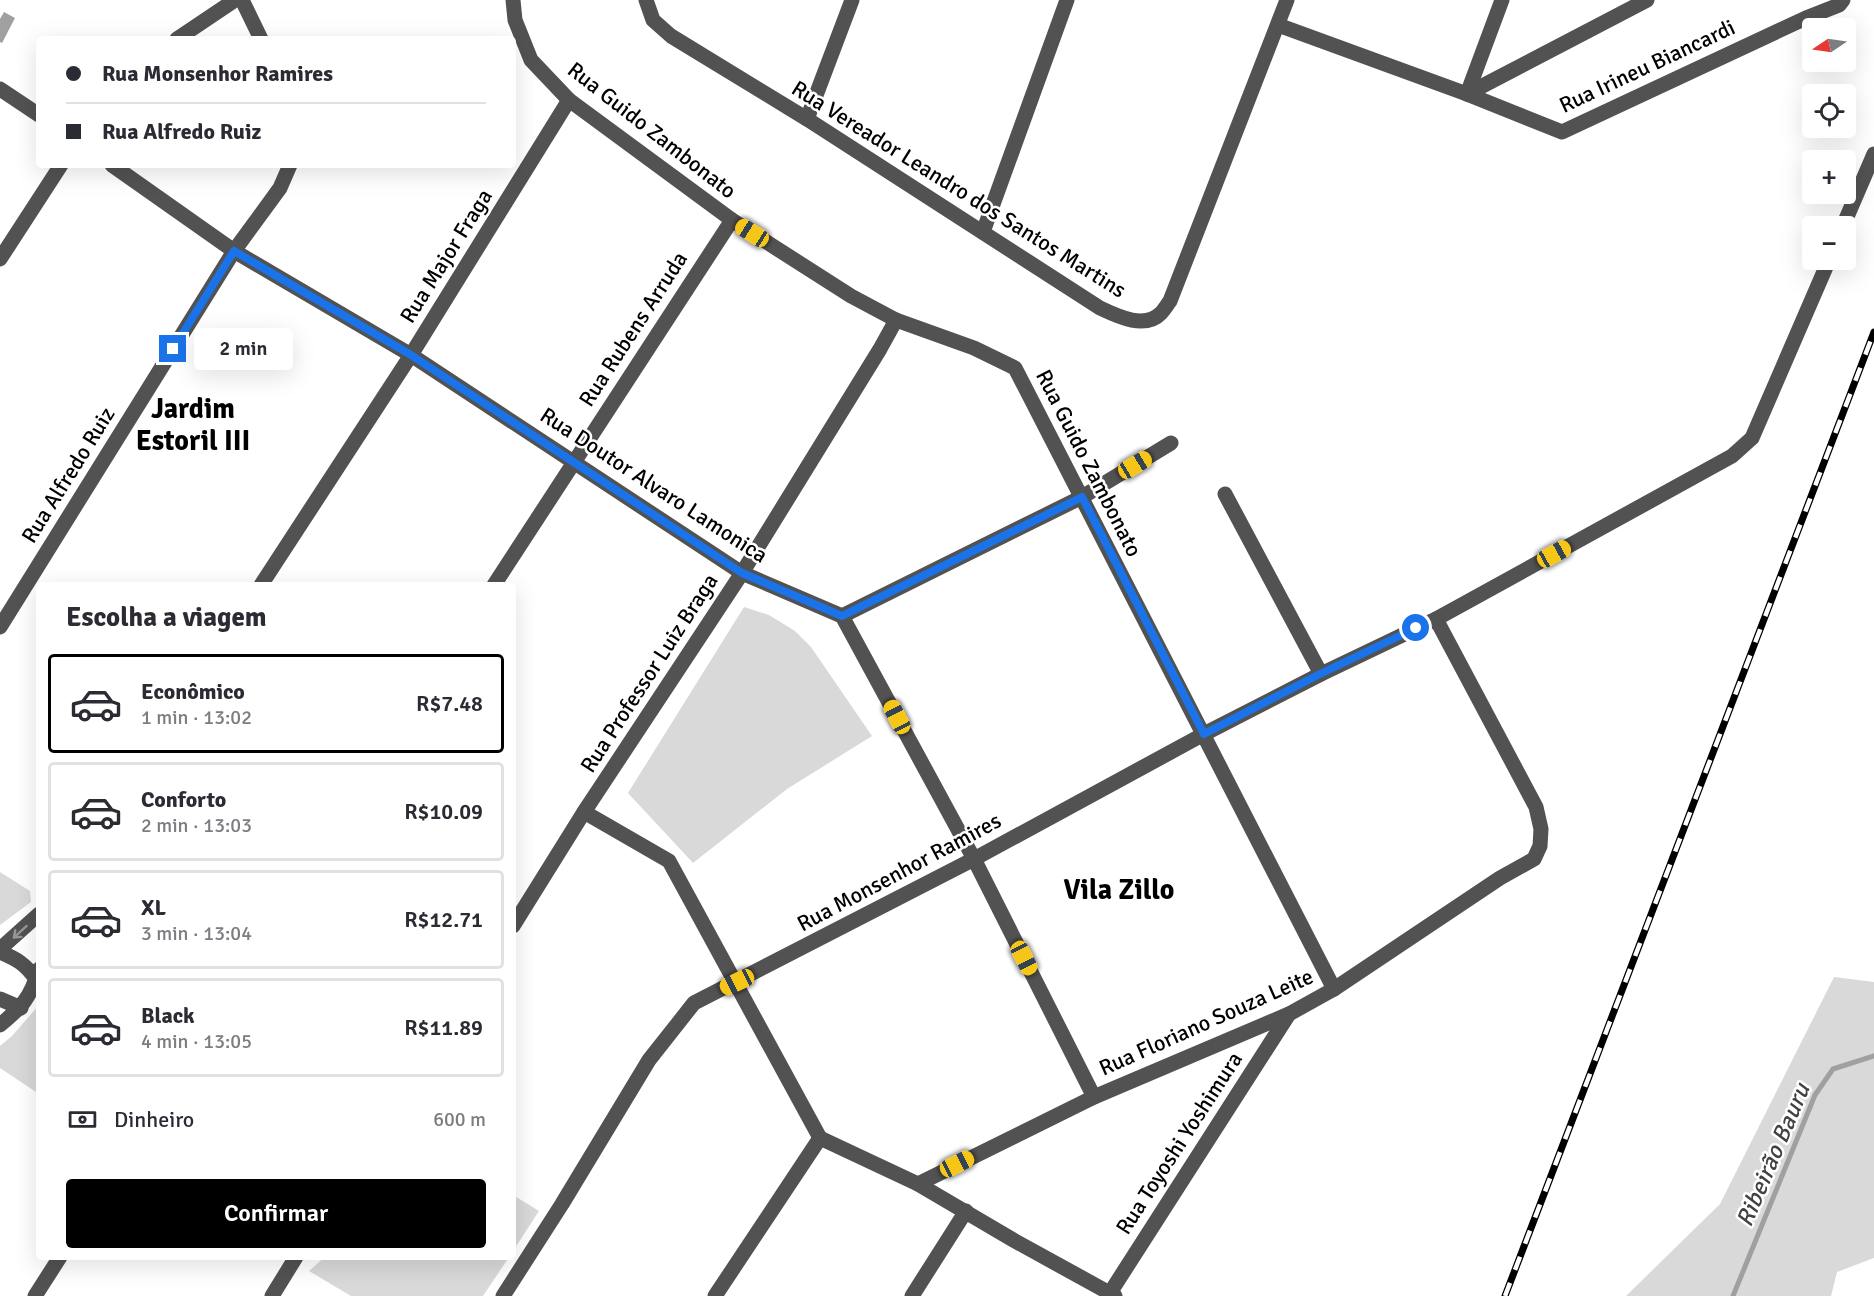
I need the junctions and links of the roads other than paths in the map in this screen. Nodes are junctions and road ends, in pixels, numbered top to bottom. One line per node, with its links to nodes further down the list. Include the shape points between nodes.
1 (235, 0): 12 (street)
2 (242, 0): 13 (street)
3 (513, 0): 16 (street, Rua Guido Zambonato, via 515,20 531,60)
4 (646, 0): 18 (street, Rua Vereador Leandro dos Santos Martins, via 653,20 671,36)
5 (852, 0): 18 (street)
6 (1067, 0): 25 (street)
7 (1287, 0): 11 (street, Rua Vereador Leandro dos Santos Martins)
8 (1502, 0): 15 (street)
9 (1647, 0): 15 (street)
10 (1843, 0): 15 (street, Rua Irineu Biancardi, via 1562,132)
11 (1278, 25): 15 (street, Rua Irineu Biancardi); 25 (street, Rua Vereador Leandro dos Santos Martins, via 1180,278 1159,316 1140,322 1100,308)
12 (181, 36)
13 (260, 36)
14 (0, 89): 17 (street)
15 (1467, 94)
16 (569, 100): 24 (street, Rua Guido Zambonato); 30 (street, Rua Major Fraga)
17 (36, 113)
18 (807, 119): 25 (street, Rua Vereador Leandro dos Santos Martins)
19 (1874, 154): 23 (street)
20 (59, 168): 27 (street)
21 (116, 168): 26 (street, Rua Doutor Alvaro Lamonica)
22 (289, 168): 26 (street, Rua Alfredo Ruiz, via 280,188)
23 (1847, 216)
24 (732, 220): 29 (street, Rua Guido Zambonato); 32 (street, Rua Rubens Arruda)
25 (983, 232)
26 (234, 251): 30 (street, Rua Doutor Alvaro Lamonica); 40 (street, Rua Alfredo Ruiz)
27 (0, 259)
28 (1825, 270): 39 (street, Rua Monsenhor Ramires, via 1752,438 1732,456)
29 (896, 320): 34 (street, Rua Guido Zambonato, via 974,348 1015,368); 35 (street, Rua Professor Luiz Braga)
30 (411, 355): 32 (street, Rua Doutor Alvaro Lamonica); 36 (street, Rua Major Fraga)
31 (1171, 443): 34 (street)
32 (574, 461): 35 (street, Rua Doutor Alvaro Lamonica); 37 (street, Rua Rubens Arruda)
33 (1225, 494): 41 (street)
34 (1082, 497): 38 (street); 42 (street, Rua Guido Zambonato)
35 (742, 573): 38 (street, Rua Doutor Alvaro Lamonica); 43 (street, Rua Professor Luiz Braga)
36 (263, 582)
37 (496, 582)
38 (842, 616): 44 (street)
39 (1436, 619): 41 (street, Rua Monsenhor Ramires); 51 (street, Rua Floriano Souza Leite, via 1536,807 1540,846 1534,859)
40 (0, 627)
41 (1320, 674): 42 (street, Rua Monsenhor Ramires)
42 (1204, 734): 44 (street, Rua Monsenhor Ramires); 51 (street, Rua Guido Zambonato)
43 (584, 812): 46 (street, Rua Professor Luiz Braga); 50 (street, via 669,861)
44 (974, 859): 50 (street, Rua Monsenhor Ramires); 56 (street)
45 (36, 917): 47 (street, one-way to 47)
46 (516, 921)
47 (0, 951): 48 (street)
48 (36, 973)
49 (36, 980): 53 (street)
50 (737, 982): 57 (street); 65 (street, Rua Monsenhor Ramires, via 694,1003 649,1060)
51 (1334, 989): 54 (street, Rua Floriano Souza Leite)
52 (0, 999): 53 (street)
53 (21, 1008): 55 (street)
54 (1288, 1014): 56 (street, Rua Floriano Souza Leite); 62 (street, Rua Toyoshi Yoshimura)
55 (0, 1025)
56 (1094, 1097): 58 (street, Rua Floriano Souza Leite)
57 (820, 1138): 58 (street); 66 (street)
58 (918, 1184): 59 (street)
59 (966, 1211): 62 (street); 67 (street)
60 (58, 1260): 63 (street)
61 (295, 1260): 64 (street)
62 (1111, 1295)
63 (35, 1296)
64 (272, 1296)
65 (503, 1296)
66 (715, 1296)
67 (912, 1296)

